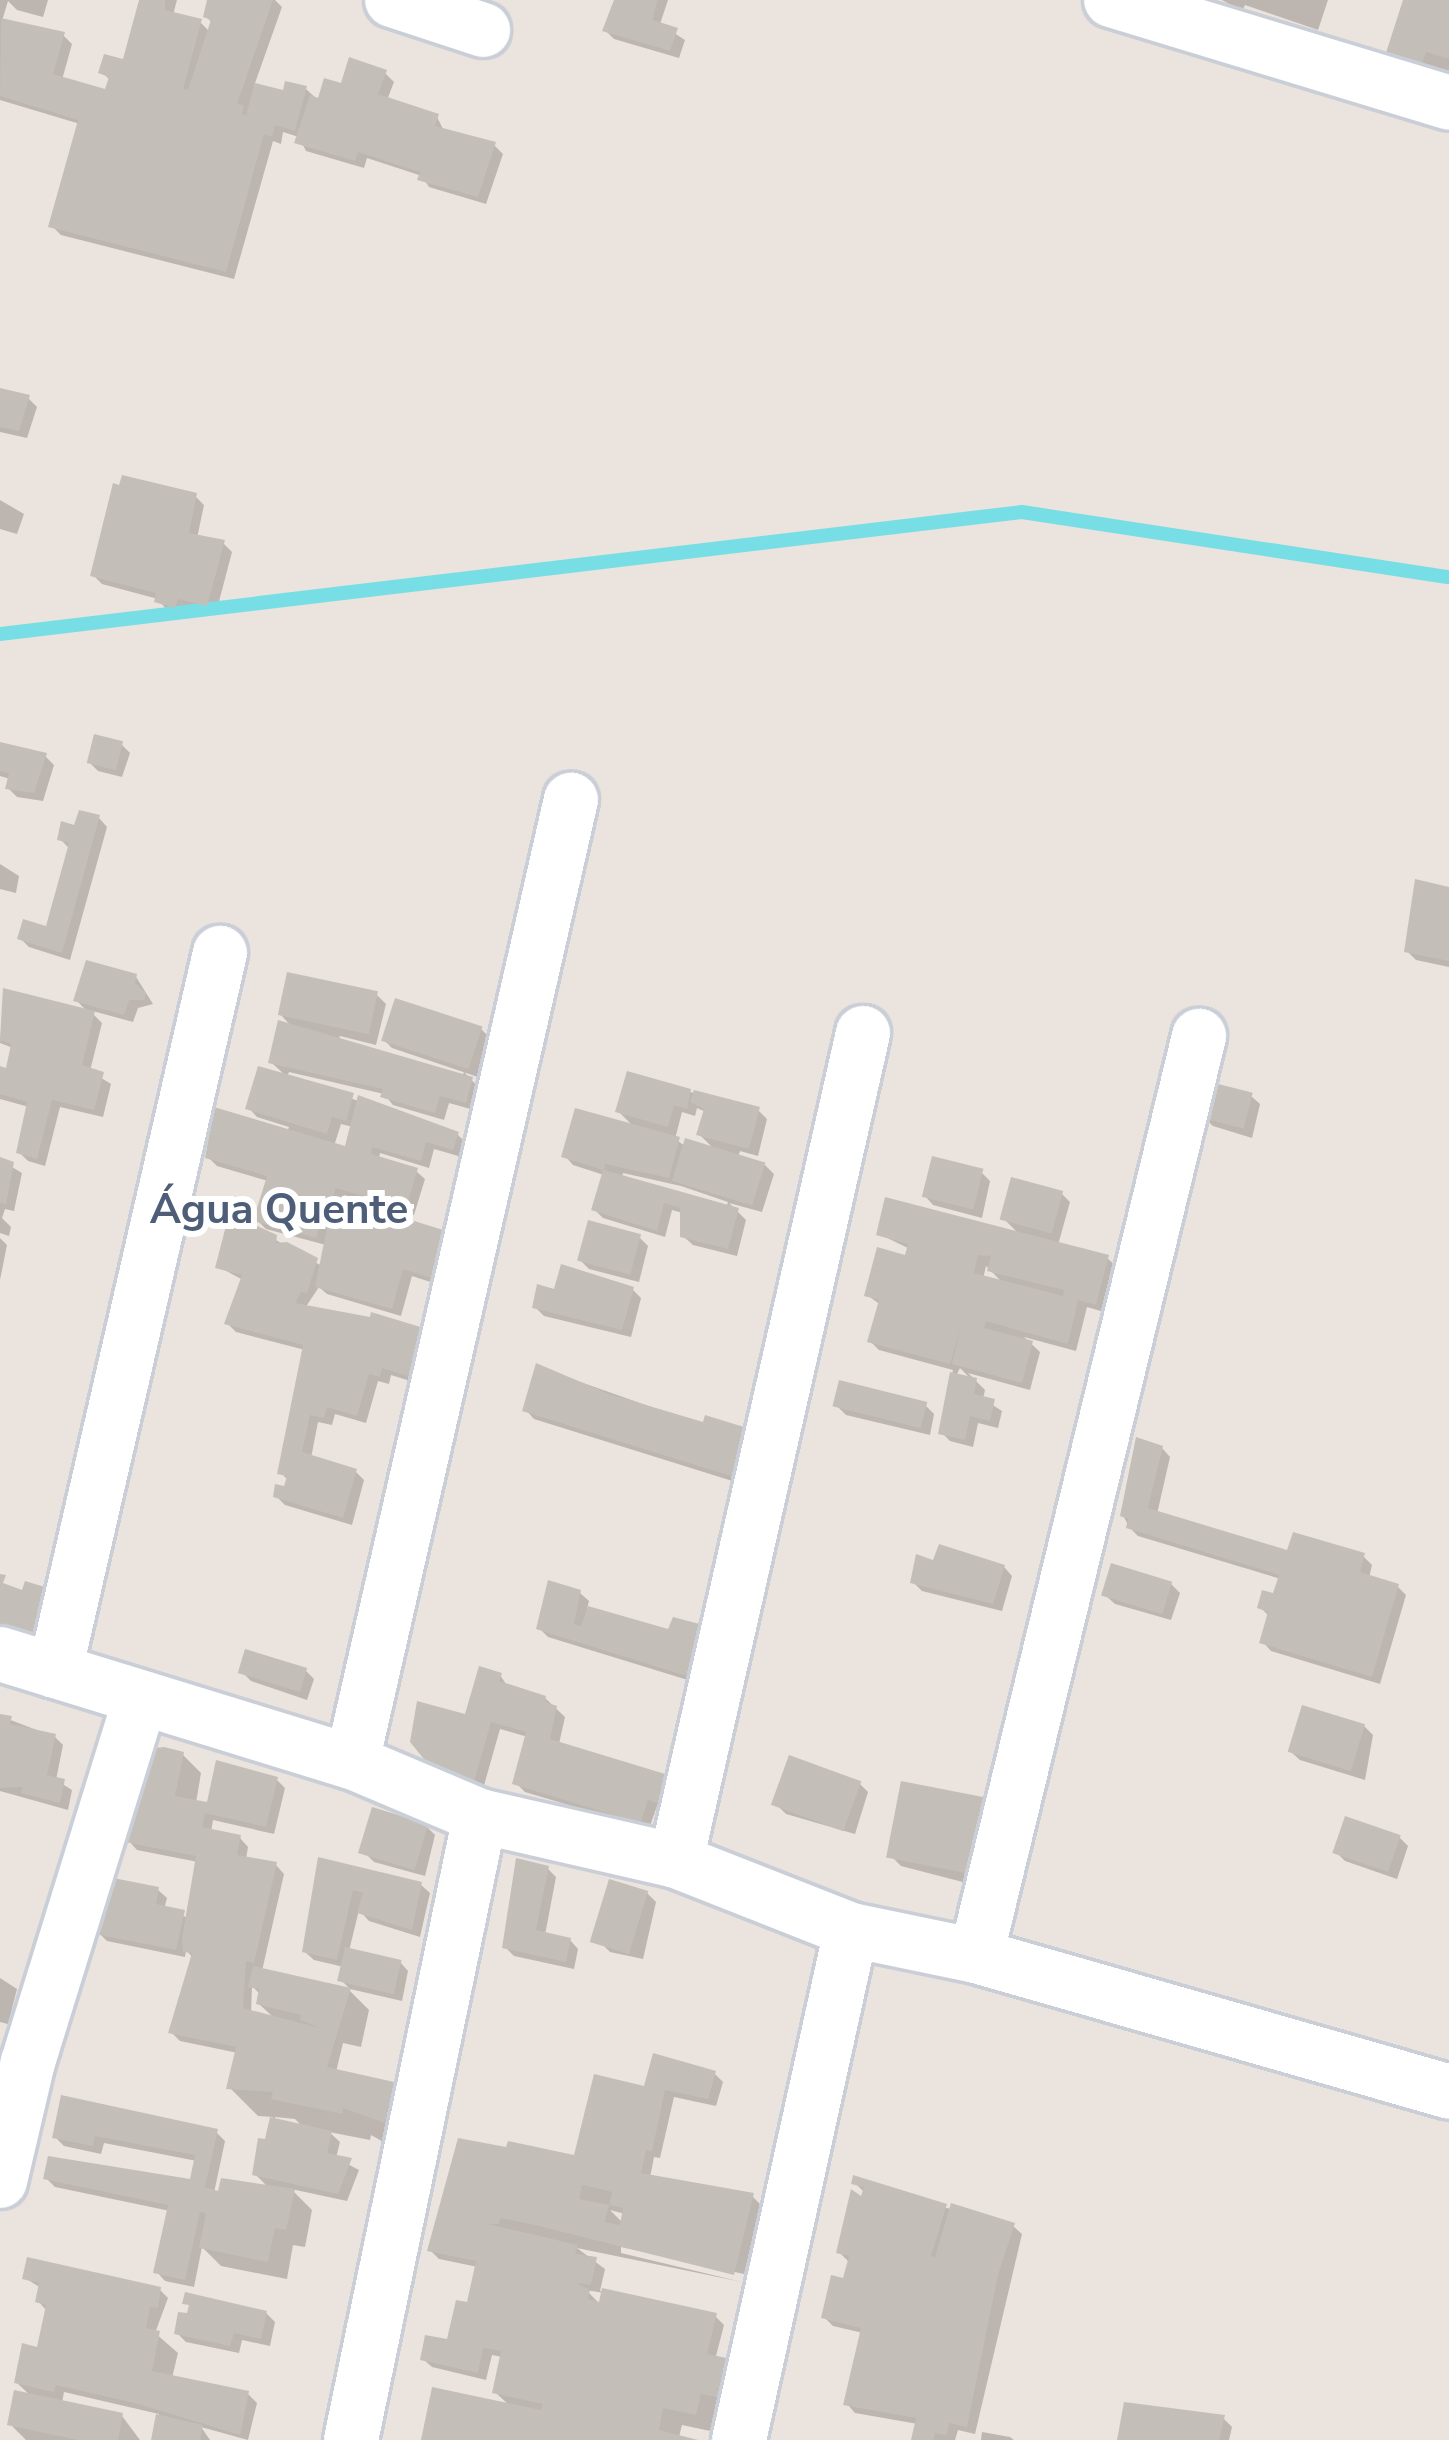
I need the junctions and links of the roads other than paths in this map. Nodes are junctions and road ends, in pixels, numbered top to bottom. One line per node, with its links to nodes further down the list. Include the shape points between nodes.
1 (392, 0): 3 (street)
2 (1111, 0): 4 (street)
3 (483, 29)
4 (1449, 103)
5 (571, 800): 12 (street)
6 (220, 953): 10 (street)
7 (862, 1033): 14 (street)
8 (1199, 1036): 16 (street)
9 (0, 1654): 10 (street)
10 (55, 1671): 11 (street)
11 (141, 1698): 12 (street); 17 (street)
12 (352, 1762): 13 (street)
13 (480, 1816): 14 (street); 20 (street)
14 (676, 1861): 15 (street)
15 (851, 1930): 16 (street); 21 (street)
16 (976, 1956): 18 (street)
17 (14, 2058): 19 (street)
18 (1449, 2092)
19 (0, 2181)
20 (351, 2440)
21 (739, 2440)

